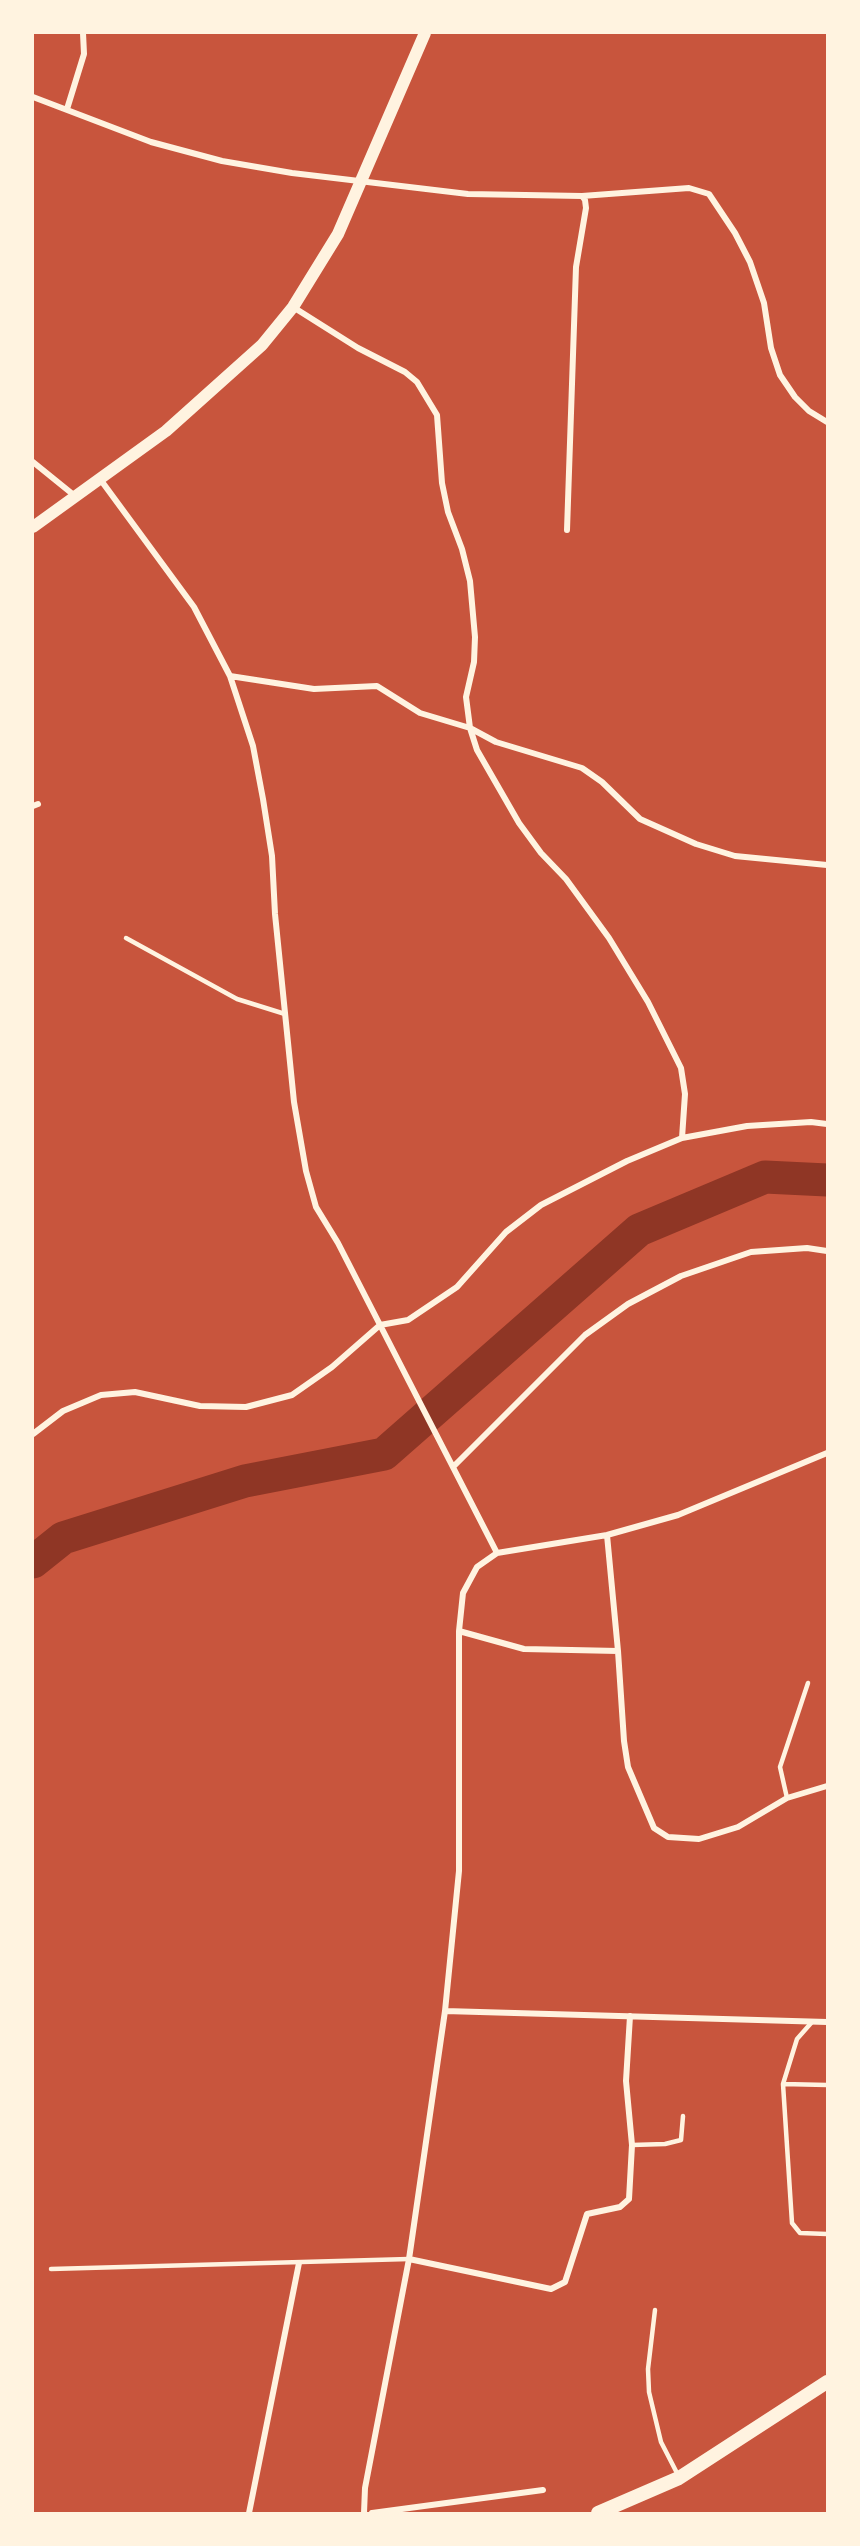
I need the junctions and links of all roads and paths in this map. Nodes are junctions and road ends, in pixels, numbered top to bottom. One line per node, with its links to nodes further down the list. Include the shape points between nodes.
1 (83, 33): 4 (street, via 84,54)
2 (425, 33): 5 (main road)
3 (33, 97): 4 (street)
4 (67, 109): 5 (street, via 151,142 222,161)
5 (361, 180): 6 (street, via 468,195); 7 (main road, via 338,234)
6 (582, 196): 8 (street, via 689,188 709,194 750,262 764,303 780,375 795,397); 13 (street, via 586,208 576,267)
7 (293, 307): 10 (main road, via 262,345 208,394 166,431); 15 (street, via 405,372 417,382 437,415 442,483 470,581 474,613 474,662 466,697)
8 (827, 422)
9 (33, 462): 11 (street)
10 (100, 479): 11 (main road); 14 (street, via 194,607)
11 (76, 496): 12 (main road)
12 (33, 527)
13 (567, 530)
14 (230, 676): 15 (street, via 314,689 377,686 420,713); 18 (street, via 253,746 263,799 272,856)
15 (470, 728): 16 (street, via 496,742 582,768 640,819 696,844 735,856); 20 (street, via 477,750 519,823 609,938 648,1002 681,1068 686,1094)
16 (827, 865)
17 (126, 939): 18 (lane, via 237,999)
18 (285, 1014): 22 (street, via 299,1137 316,1207)
19 (827, 1124): 20 (street, via 747,1126)
20 (682, 1138): 22 (street, via 541,1205 506,1232 457,1287 408,1320)
21 (827, 1251): 25 (street, via 807,1248 751,1252 681,1276 628,1304 585,1335)
22 (380, 1326): 23 (street, via 292,1395 246,1407 200,1406 135,1392 101,1395 63,1412); 25 (street)
23 (33, 1434)
24 (827, 1453): 26 (street, via 678,1515)
25 (453, 1467): 27 (street)
26 (607, 1535): 27 (street); 29 (street)
27 (497, 1553): 28 (street, via 477,1567 463,1593)
28 (459, 1631): 29 (street, via 524,1649); 33 (street, via 459,1871)
29 (618, 1651): 32 (street, via 628,1767 654,1828 668,1837 699,1839 738,1827)
30 (808, 1683): 32 (lane, via 780,1767)
31 (827, 1786): 32 (street)
32 (787, 1798)
33 (445, 2011): 34 (street); 42 (street)
34 (630, 2016): 35 (street); 40 (street, via 626,2081)
35 (812, 2022): 36 (street); 37 (lane, via 797,2038)
36 (827, 2022)
37 (783, 2084): 38 (lane); 41 (lane, via 792,2223 800,2233)
38 (827, 2085)
39 (683, 2116): 40 (lane, via 681,2140)
40 (632, 2145): 42 (street, via 629,2199 620,2207 588,2214 569,2274 559,2287 551,2289)
41 (827, 2234)
42 (410, 2259): 43 (lane); 50 (street, via 365,2488)
43 (299, 2263): 44 (lane); 49 (street)
44 (51, 2269)
45 (655, 2310): 47 (lane, via 649,2392 661,2442)
46 (827, 2382): 47 (main road)
47 (679, 2478): 52 (main road)
48 (543, 2490): 51 (street)
49 (249, 2513)
50 (364, 2513)
51 (372, 2513)
52 (598, 2513)

